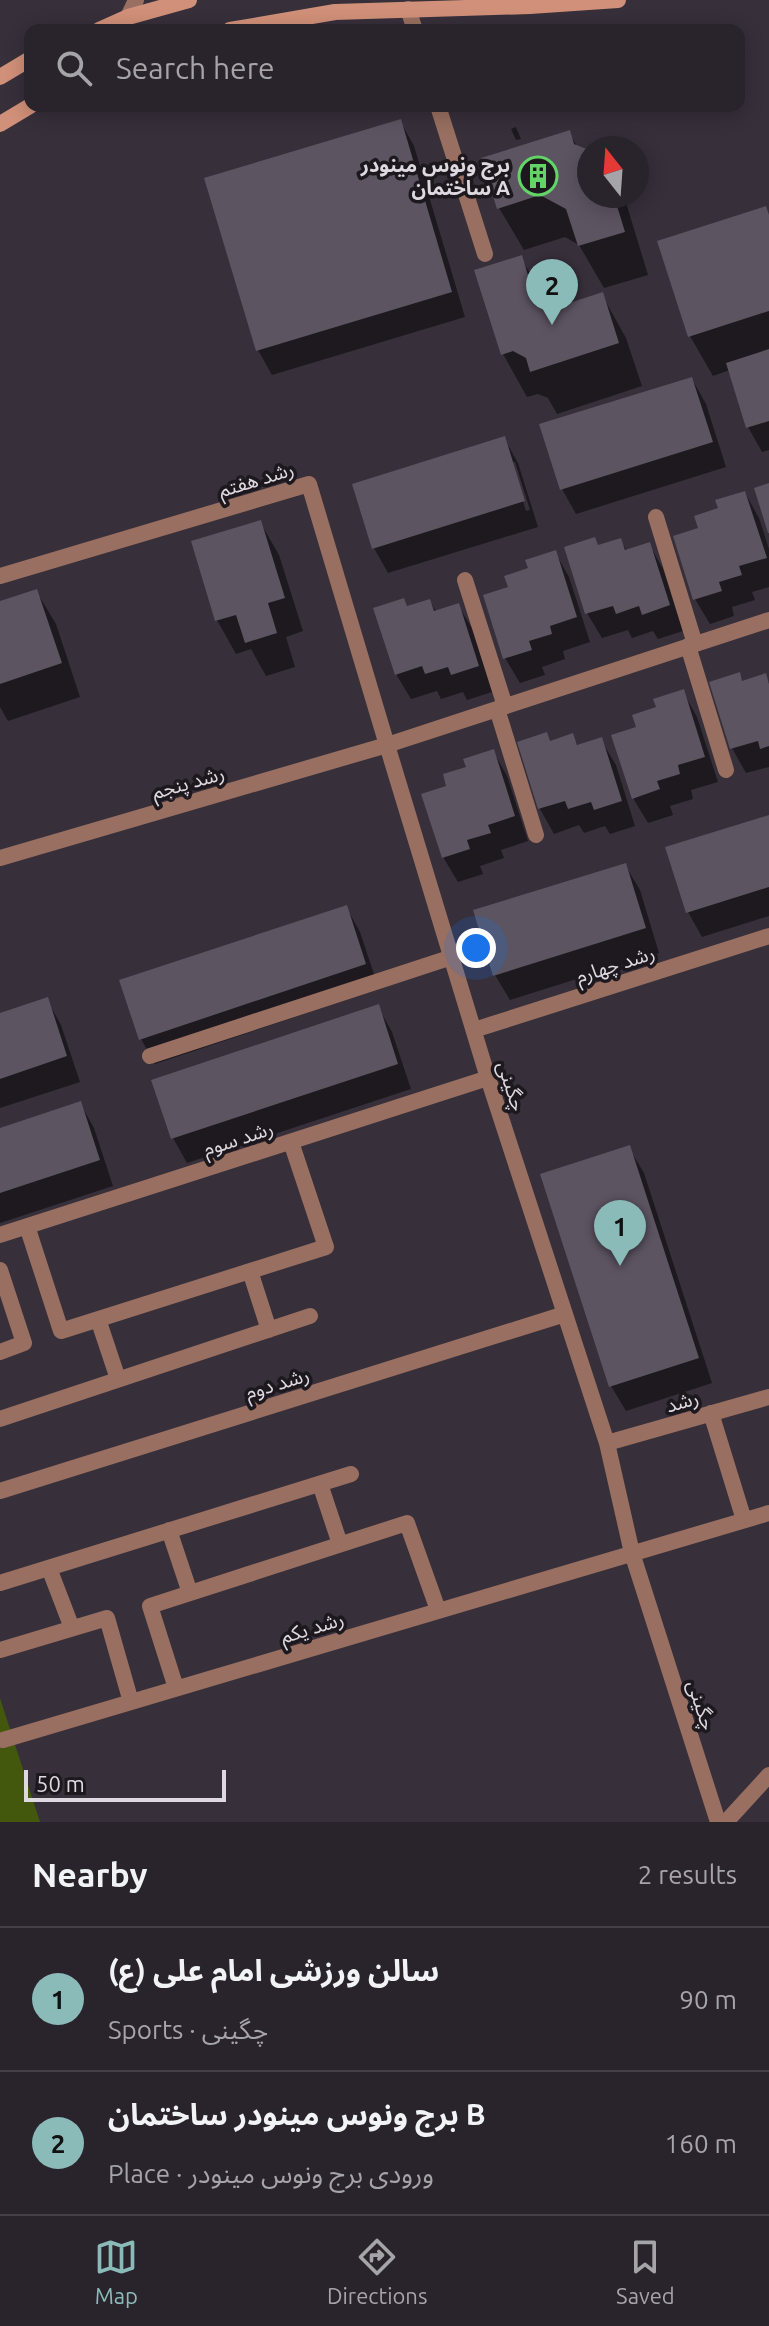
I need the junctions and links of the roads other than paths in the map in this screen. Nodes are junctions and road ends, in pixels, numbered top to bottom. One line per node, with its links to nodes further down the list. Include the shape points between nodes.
1 (136, 0): 5 (street)
2 (189, 0): 5 (main road)
3 (618, 0): 4 (main road)
4 (408, 9): 7 (main road, via 335,12); 8 (street)
5 (128, 17): 6 (main road)
6 (112, 24)
7 (265, 24)
8 (413, 24)
9 (24, 63): 10 (main road)
10 (0, 77)
11 (24, 110): 13 (main road)
12 (440, 112): 14 (street)
13 (0, 124)
14 (485, 254)
15 (656, 517): 19 (street)
16 (0, 576): 21 (street, رشد هفتم, via 309,484)
17 (465, 580): 20 (street)
18 (769, 620): 19 (street)
19 (691, 645): 20 (street); 22 (street)
20 (501, 708): 21 (street); 23 (street)
21 (387, 745): 24 (street, رشد پنجم); 26 (street, چگینی)
22 (726, 770)
23 (536, 835)
24 (0, 858)
25 (769, 936): 27 (street, رشد چهارم)
26 (452, 957): 27 (street, چگینی); 28 (street)
27 (474, 1030): 29 (street, چگینی)
28 (150, 1056)
29 (488, 1078): 30 (street, رشد سوم); 35 (street, چگینی)
30 (291, 1142): 31 (street, رشد سوم); 34 (street, via 326,1247)
31 (27, 1226): 32 (street, رشد سوم); 37 (street, via 61,1331)
32 (0, 1235)
33 (0, 1270): 39 (street, via 24,1343)
34 (250, 1271): 37 (street); 38 (street)
35 (565, 1314): 44 (street, چگینی); 47 (street, رشد دوم)
36 (310, 1316): 38 (street)
37 (98, 1319): 40 (street)
38 (269, 1330): 40 (street)
39 (0, 1352)
40 (118, 1379): 43 (street)
41 (769, 1397): 42 (street, رشد)
42 (711, 1413): 44 (street, رشد); 49 (street)
43 (1, 1414)
44 (607, 1443): 52 (street, چگینی)
45 (351, 1474): 46 (street)
46 (320, 1484): 50 (street); 51 (street)
47 (0, 1491)
48 (769, 1513): 49 (street, رشد یکم)
49 (744, 1520): 52 (street, رشد یکم)
50 (169, 1530): 53 (street); 55 (street)
51 (340, 1544): 55 (street); 56 (street, via 407,1523)
52 (632, 1553): 56 (street, رشد یکم); 63 (street, چگینی)
53 (49, 1568): 54 (street); 57 (street)
54 (0, 1583)
55 (190, 1593): 59 (street, via 150,1606)
56 (438, 1610): 59 (street, رشد یکم)
57 (72, 1628): 58 (street); 60 (street, via 107,1618)
58 (0, 1650)
59 (176, 1688): 60 (street, رشد یکم)
60 (131, 1702): 61 (street, رشد یکم)
61 (3, 1740)
62 (769, 1775): 64 (street)
63 (718, 1822)
64 (726, 1822)

